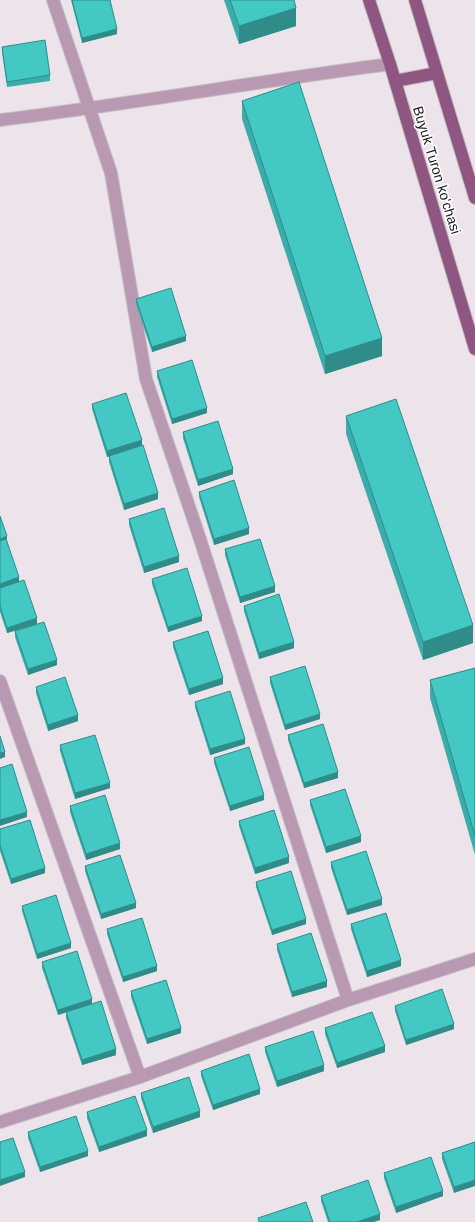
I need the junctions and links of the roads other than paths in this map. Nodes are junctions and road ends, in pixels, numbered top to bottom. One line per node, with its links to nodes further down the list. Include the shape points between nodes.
1 (53, 0): 7 (street)
2 (369, 0): 4 (main road, Buyuk Turon ko'chasi)
3 (414, 0): 5 (main road, Buyuk Turon ko'chasi)
4 (390, 64): 6 (main road, Buyuk Turon ko'chasi); 7 (street)
5 (437, 73): 6 (main road); 9 (main road, Buyuk Turon ko'chasi)
6 (395, 81): 10 (main road, Buyuk Turon ko'chasi)
7 (89, 109): 8 (street); 13 (street, via 111,173 146,379 202,544)
8 (0, 120)
9 (475, 198)
10 (475, 349)
11 (0, 681): 14 (street)
12 (475, 959): 13 (street)
13 (348, 1000): 14 (street)
14 (140, 1077): 15 (street)
15 (0, 1122)

